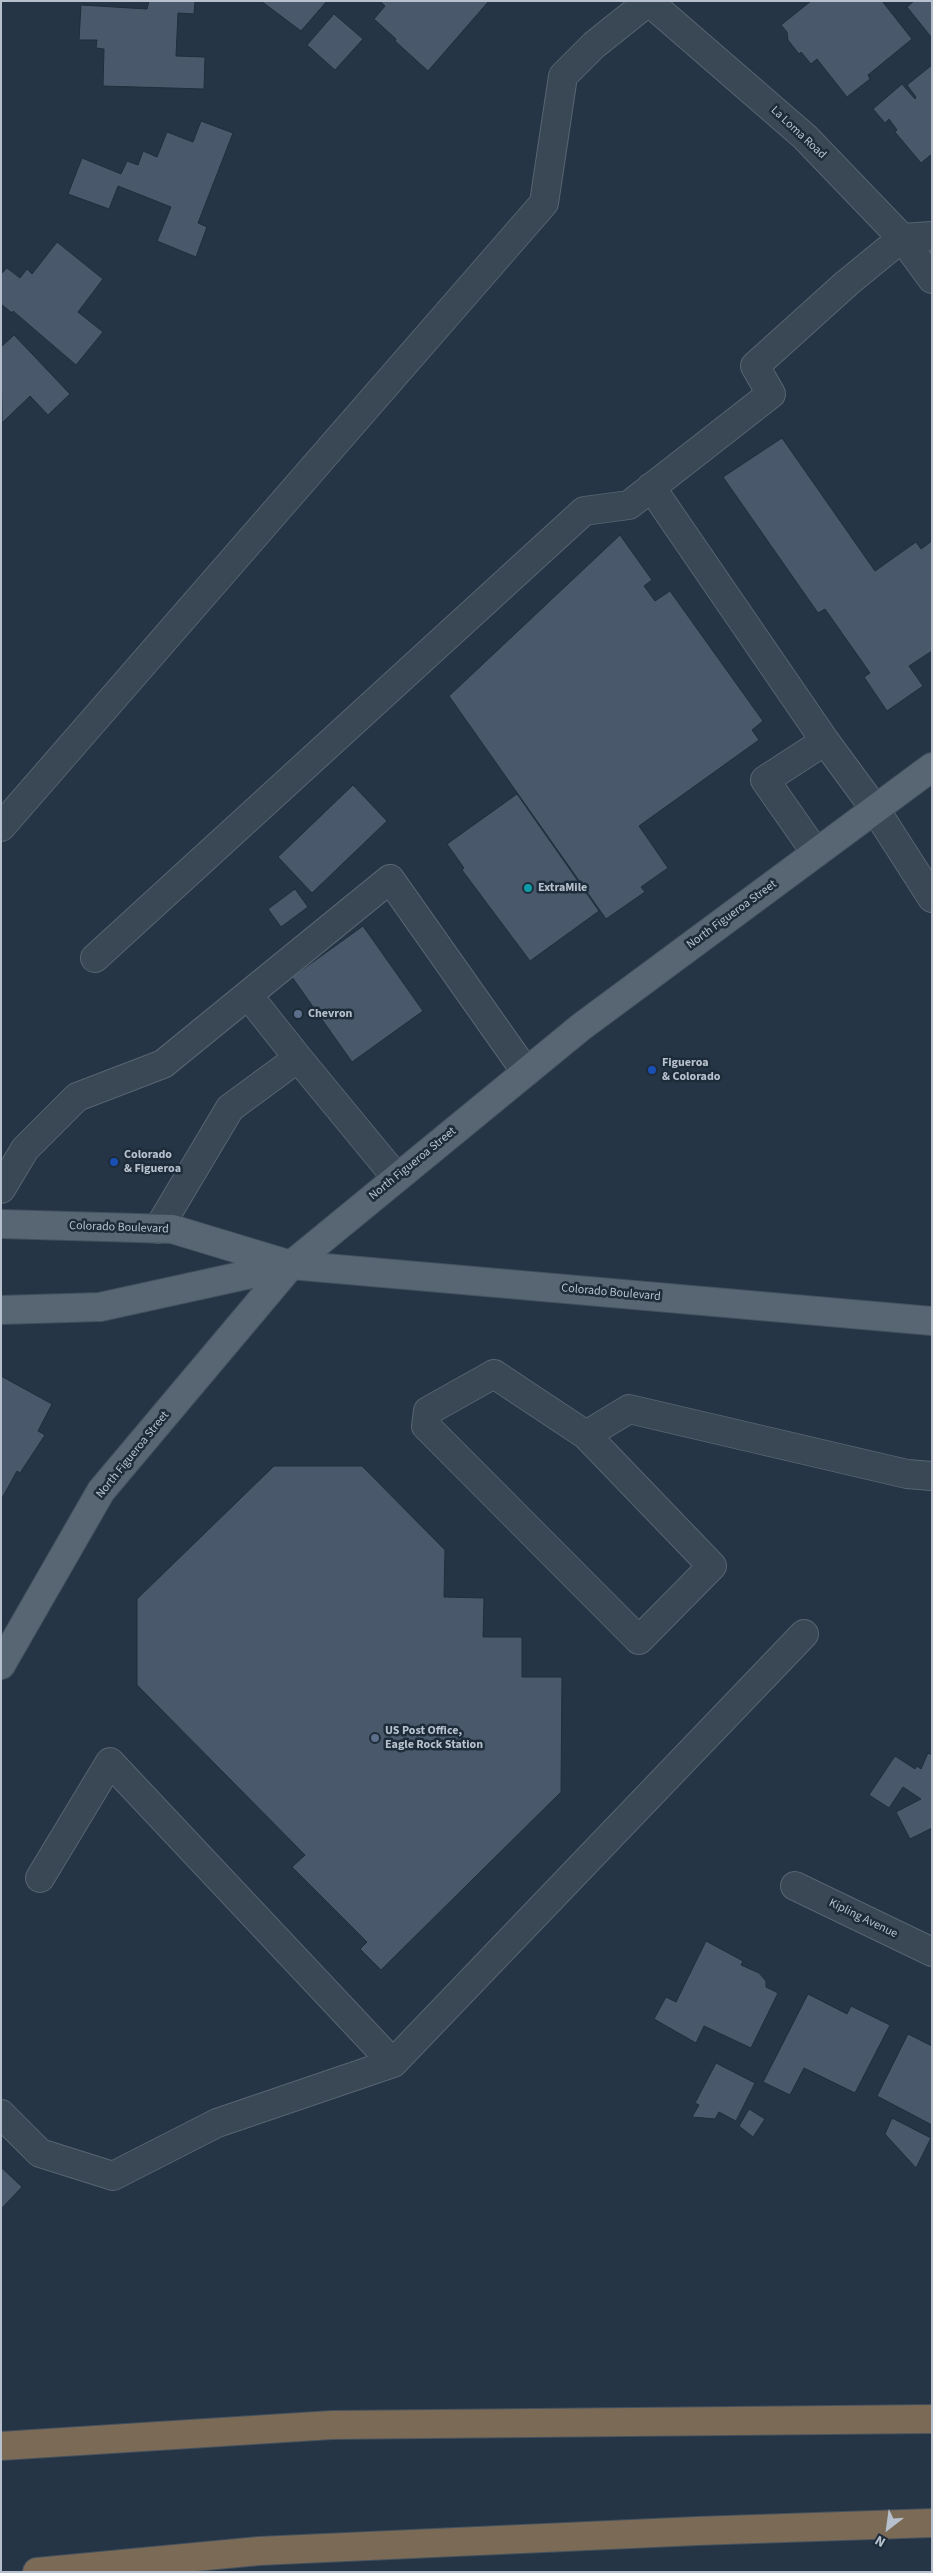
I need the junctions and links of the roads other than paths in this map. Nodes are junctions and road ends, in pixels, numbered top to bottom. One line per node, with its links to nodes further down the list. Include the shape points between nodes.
1 (648, 1): 3 (street, La Loma Road, via 805,137); 9 (street, via 594,45 563,76 544,203)
2 (932, 236): 3 (street)
3 (902, 238): 4 (street, La Loma Road); 5 (street, via 755,366 771,394)
4 (932, 279)
5 (651, 486): 6 (street); 12 (street, via 628,504 584,511)
6 (825, 741): 8 (street); 10 (street, via 765,780)
7 (932, 767): 8 (main road, North Figueroa Street)
8 (875, 810): 10 (main road, North Figueroa Street); 11 (street)
9 (1, 827)
10 (816, 853): 15 (main road, North Figueroa Street, via 581,1027)
11 (932, 898)
12 (95, 958)
13 (248, 995): 14 (street); 15 (street, via 390,879); 17 (street, via 163,1064 77,1097 26,1148)
14 (298, 1058): 16 (street); 19 (street, via 230,1108)
15 (526, 1072): 16 (main road, North Figueroa Street)
16 (396, 1177): 20 (main road, North Figueroa Street)
17 (1, 1189)
18 (1, 1224): 19 (main road, Colorado Boulevard)
19 (158, 1229): 20 (main road, Colorado Boulevard, via 172,1229)
20 (291, 1265): 21 (main road, Colorado Boulevard, via 100,1306); 22 (main road, Colorado Boulevard); 26 (main road, North Figueroa Street, via 101,1490)
21 (1, 1310)
22 (932, 1321)
23 (586, 1434): 23 (street, via 494,1374 428,1411 426,1426 639,1640 712,1566); 24 (street, via 629,1408 907,1474)
24 (932, 1476)
25 (804, 1634): 30 (street)
26 (1, 1665)
27 (40, 1878): 30 (street, via 110,1762)
28 (795, 1886): 29 (street, Kipling Avenue)
29 (932, 1952)
30 (393, 2063): 31 (street, via 217,2123 113,2176 40,2153)
31 (1, 2114)
32 (932, 2419): 33 (highway, via 332,2425)
33 (1, 2446)
34 (932, 2523): 35 (highway, via 259,2551)
35 (37, 2572)

